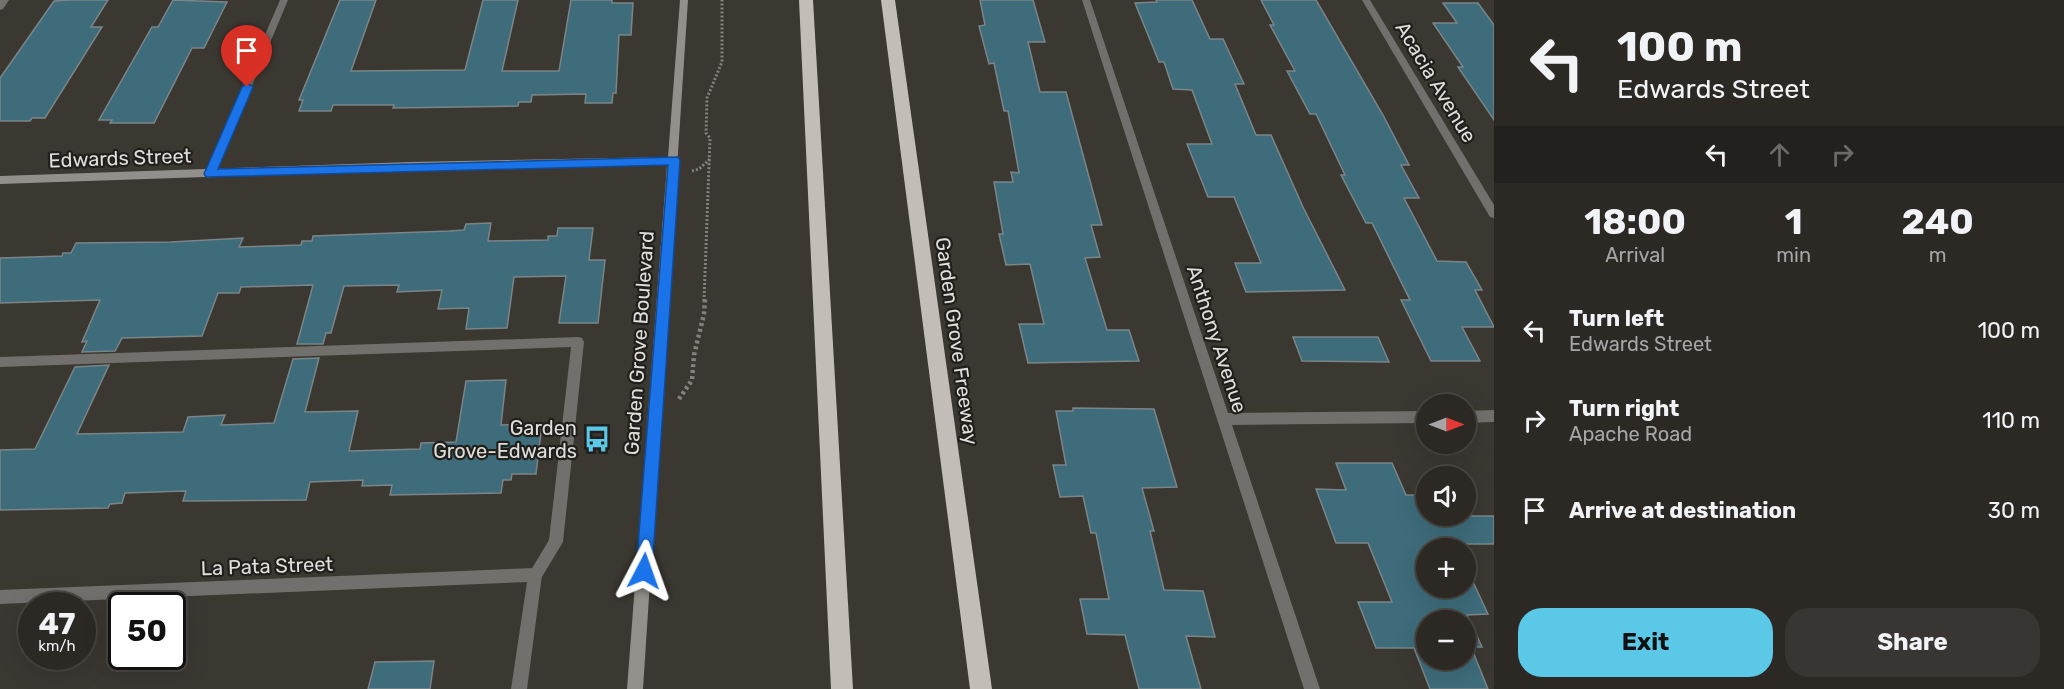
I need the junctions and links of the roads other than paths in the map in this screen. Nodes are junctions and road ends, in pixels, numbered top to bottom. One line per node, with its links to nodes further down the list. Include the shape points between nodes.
1 (5, 0): 8 (street)
2 (284, 0): 10 (street)
3 (684, 0): 9 (main road, Garden Grove Boulevard)
4 (806, 0): 22 (highway)
5 (888, 0): 23 (highway, Garden Grove Freeway)
6 (1086, 0): 17 (street, Anthony Avenue)
7 (1366, 0): 12 (street, Acacia Avenue)
8 (0, 7)
9 (674, 160): 10 (main road, Edwards Street); 21 (main road, Garden Grove Boulevard)
10 (210, 174): 11 (main road, Edwards Street)
11 (0, 180)
12 (1494, 214)
13 (0, 362): 18 (street, via 578,342 556,543)
14 (1494, 416): 16 (street)
15 (1416, 417): 17 (street)
16 (1476, 417)
17 (1223, 419): 24 (street, Anthony Avenue)
18 (535, 575): 19 (street, La Pata Street); 20 (street)
19 (0, 597)
20 (519, 689)
21 (635, 689)
22 (842, 689)
23 (981, 689)
24 (1312, 689)

